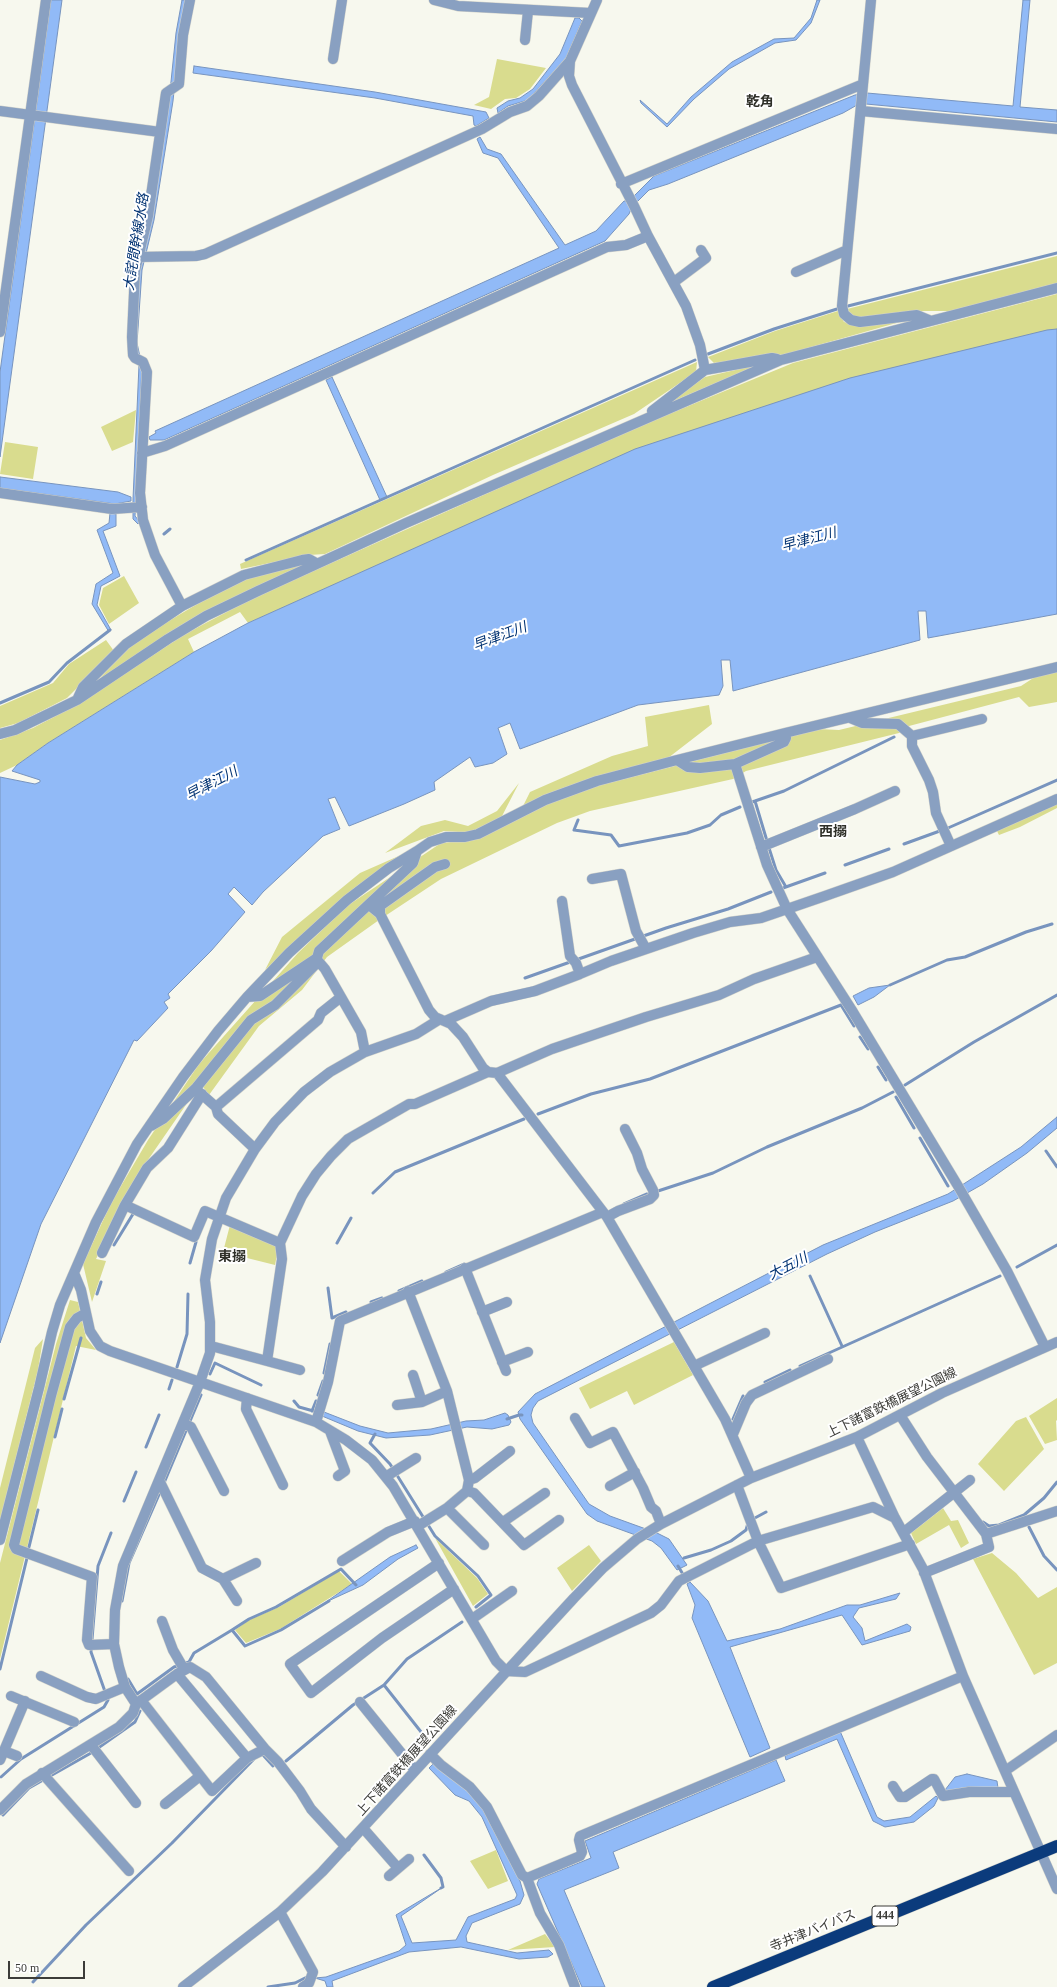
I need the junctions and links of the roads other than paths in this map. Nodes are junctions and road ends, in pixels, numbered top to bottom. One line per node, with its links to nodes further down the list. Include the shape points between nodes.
1 (46, 0): 15 (street)
2 (190, 0): 17 (street, via 183,35 180,84 166,93)
3 (342, 0): 10 (street)
4 (434, 0): 7 (street, via 458,6)
5 (597, 0): 8 (street)
6 (871, 0): 12 (street)
7 (528, 11): 8 (street); 9 (street)
8 (590, 13): 11 (street)
9 (525, 40)
10 (333, 59)
11 (570, 61): 18 (street, via 569,76 572,86); 22 (street, via 527,106 510,112 482,129 205,254)
12 (863, 87): 13 (street); 18 (street)
13 (861, 110): 16 (street); 21 (street)
14 (0, 111): 15 (street)
15 (29, 114): 17 (street); 27 (street)
16 (1057, 130)
17 (160, 132): 22 (street)
18 (621, 184): 19 (street)
19 (648, 236): 24 (street); 31 (street, via 626,245 607,247 165,446)
20 (701, 250): 24 (street, via 706,258)
21 (847, 250): 23 (street); 26 (street, via 842,306 844,314 850,320 860,322 917,315)
22 (143, 257): 31 (street, via 135,271 132,337 133,355 147,372)
23 (796, 272)
24 (674, 282): 29 (street, via 700,345)
25 (1057, 288): 26 (street)
26 (929, 320): 28 (street)
27 (0, 332)
28 (781, 360): 29 (street, via 772,358); 30 (street)
29 (704, 370): 30 (street)
30 (641, 420): 34 (street)
31 (142, 453): 33 (street)
32 (0, 493): 33 (street, via 112,508)
33 (137, 507): 35 (street, via 155,555)
34 (316, 563): 35 (street, via 309,559 302,560 244,575); 37 (street, via 206,616 168,638)
35 (182, 606): 37 (street, via 126,644 83,687)
36 (1057, 667): 38 (street)
37 (78, 700): 41 (street, via 22,727)
38 (850, 718): 40 (street); 42 (street, via 862,723 898,724)
39 (982, 719): 42 (street)
40 (785, 733): 43 (street); 44 (street, via 784,742)
41 (0, 734)
42 (912, 736): 47 (street, via 912,746 929,780 936,813)
43 (677, 760): 44 (street, via 688,767 700,768); 49 (street, via 597,781 544,800 478,834 446,837 430,842)
44 (735, 764): 48 (street)
45 (895, 791): 48 (street)
46 (1057, 799): 47 (street)
47 (951, 846): 54 (street, via 893,872)
48 (761, 847): 54 (street)
49 (418, 851): 53 (street, via 413,864); 60 (street, via 389,868 347,900 289,953)
50 (445, 864): 55 (street, via 435,867 380,906)
51 (592, 879): 56 (street, via 620,874)
52 (562, 901): 59 (street, via 570,956)
53 (369, 905): 55 (street); 58 (street, via 319,951)
54 (787, 909): 56 (street, via 761,918 730,922); 57 (street)
55 (380, 914): 62 (street, via 429,1010 435,1017)
56 (642, 942): 59 (street, via 611,961)
57 (817, 957): 64 (street, via 754,979 720,995 646,1017); 84 (street, via 958,1186 1007,1271)
58 (318, 960): 60 (street, via 260,996); 61 (street); 65 (street, via 275,1005 251,1020)
59 (580, 974): 62 (street, via 534,991 491,1001)
60 (247, 997): 67 (street, via 182,1077)
61 (341, 997): 63 (street, via 361,1032); 66 (street, via 322,1013 318,1020)
62 (443, 1020): 63 (street, via 416,1034); 64 (street, via 451,1024 463,1037 483,1068)
63 (365, 1052): 69 (street, via 330,1072 304,1092 275,1122)
64 (493, 1073): 71 (street); 73 (street, via 409,1104 348,1139 316,1174)
65 (199, 1091): 66 (street); 67 (street); 70 (street, via 168,1148 147,1168)
66 (216, 1107): 69 (street, via 218,1114)
67 (148, 1128): 76 (street, via 96,1222)
68 (625, 1129): 71 (street, via 654,1195 650,1199)
69 (254, 1150): 72 (street, via 226,1198)
70 (125, 1205): 72 (street, via 194,1237 205,1212); 74 (street)
71 (605, 1214): 75 (street); 88 (street)
72 (219, 1219): 73 (street); 83 (street, via 212,1239 205,1280)
73 (280, 1243): 87 (street, via 282,1259)
74 (102, 1253)
75 (465, 1268): 77 (street); 79 (street)
76 (74, 1273): 80 (street); 127 (street, via 52,1332)
77 (408, 1291): 92 (street); 97 (street, via 340,1321 328,1382)
78 (507, 1302): 79 (street)
79 (482, 1312): 85 (street, via 504,1366)
80 (86, 1313): 91 (street, via 90,1331 100,1346); 141 (street, via 77,1318 70,1327 50,1396 14,1545 16,1549 92,1577 87,1640 92,1645)
81 (765, 1333): 88 (street)
82 (1057, 1342): 84 (street, 上下諸富鉄橋展望公園線)
83 (211, 1346): 87 (street); 91 (street)
84 (1045, 1347): 96 (street, 上下諸富鉄橋展望公園線, via 942,1393)
85 (528, 1352)
86 (828, 1359): 101 (street, via 752,1395)
87 (267, 1361): 89 (street)
88 (694, 1366): 101 (street)
89 (300, 1370)
90 (413, 1375): 94 (street)
91 (200, 1382): 93 (street); 99 (street)
92 (447, 1391): 94 (street); 113 (street)
93 (247, 1398): 97 (street); 111 (street, via 246,1408)
94 (422, 1402): 95 (street)
95 (397, 1405)
96 (900, 1415): 102 (street, 上下諸富鉄橋展望公園線); 117 (street, via 927,1457)
97 (318, 1416): 100 (street)
98 (575, 1418): 105 (street, via 590,1443 613,1432)
99 (187, 1425): 110 (street); 115 (street)
100 (330, 1430): 106 (street); 107 (street, via 346,1472)
101 (733, 1434): 108 (street)
102 (858, 1437): 108 (street, 上下諸富鉄橋展望公園線); 120 (street)
103 (510, 1451): 113 (street)
104 (416, 1458): 106 (street)
105 (635, 1472): 114 (street); 124 (street, via 651,1507 656,1511)
106 (393, 1473): 122 (street)
107 (338, 1476)
108 (751, 1478): 112 (street, 上下諸富鉄橋展望公園線)
109 (970, 1480): 117 (street)
110 (161, 1484): 135 (street, via 202,1568); 141 (street, via 123,1566 115,1610)
111 (283, 1485)
112 (737, 1485): 124 (street, 上下諸富鉄橋展望公園線); 128 (street)
113 (468, 1486): 118 (street); 123 (street)
114 (610, 1486)
115 (224, 1491)
116 (545, 1493): 123 (street)
117 (955, 1493): 125 (street); 126 (street)
118 (447, 1508): 122 (street); 130 (street)
119 (1057, 1511): 126 (street)
120 (895, 1518): 125 (street); 128 (street, via 873,1507)
121 (559, 1520): 123 (street, via 524,1545)
122 (421, 1522): 131 (street, via 388,1532); 133 (street)
123 (503, 1522)
124 (656, 1526): 143 (street, 上下諸富鉄橋展望公園線, via 603,1568)
125 (904, 1532): 129 (street)
126 (986, 1534): 134 (street, via 989,1547)
127 (0, 1540)
128 (758, 1541): 129 (street, via 781,1588); 143 (street, via 679,1581 652,1613 525,1672)
129 (910, 1544): 134 (street)
130 (484, 1545)
131 (342, 1561)
132 (256, 1563): 135 (street)
133 (439, 1563): 136 (street); 136 (street, via 290,1664 311,1693 382,1638)
134 (924, 1573): 145 (street)
135 (223, 1579): 138 (street)
136 (454, 1589): 139 (street)
137 (512, 1591): 139 (street)
138 (237, 1601)
139 (472, 1619): 143 (street, via 496,1661)
140 (162, 1620): 142 (street)
141 (114, 1644): 146 (street)
142 (181, 1668): 149 (street); 154 (street, via 190,1667 206,1677); 158 (street)
143 (506, 1671): 155 (street, 上下諸富鉄橋展望公園線)
144 (41, 1676): 146 (street, via 87,1697 107,1696)
145 (963, 1676): 160 (street); 176 (street, via 580,1836 580,1856)
146 (125, 1687): 149 (street)
147 (11, 1696): 148 (street)
148 (25, 1702): 151 (street); 156 (street)
149 (138, 1702): 153 (street, via 133,1713); 162 (street)
150 (360, 1702): 159 (street)
151 (74, 1722)
152 (1057, 1735): 160 (street)
153 (94, 1749): 161 (street); 165 (street)
154 (265, 1749): 158 (street); 170 (street, via 278,1762 311,1809)
155 (430, 1754): 159 (street, 上下諸富鉄橋展望公園線); 176 (street, via 478,1795 487,1807 522,1874)
156 (2, 1755): 157 (street)
157 (17, 1756)
158 (247, 1758): 162 (street, via 212,1791)
159 (415, 1770): 168 (street, 上下諸富鉄橋展望公園線)
160 (1005, 1771): 164 (street)
161 (45, 1776): 167 (street, via 26,1784); 174 (street)
162 (200, 1776): 166 (street)
163 (893, 1786): 164 (street, via 900,1797 932,1779 943,1796 969,1792)
164 (1014, 1792): 171 (street)
165 (136, 1802)
166 (164, 1804)
167 (0, 1810)
168 (363, 1828): 170 (street, 上下諸富鉄橋展望公園線); 173 (street)
169 (1057, 1846): 171 (highway, 寺井津バイパス / 444)
170 (346, 1847): 178 (street, 上下諸富鉄橋展望公園線)
171 (1040, 1853): 177 (street); 182 (highway, 寺井津バイパス / 444)
172 (408, 1859): 173 (street)
173 (398, 1868): 175 (street)
174 (129, 1871)
175 (389, 1876)
176 (527, 1878): 181 (street, via 540,1913 560,1949)
177 (1057, 1889)
178 (280, 1912): 179 (street, 上下諸富鉄橋展望公園線); 180 (street, via 313,1972 309,1983)
179 (183, 1987)
180 (303, 1987)
181 (575, 1987)
182 (713, 1987)

